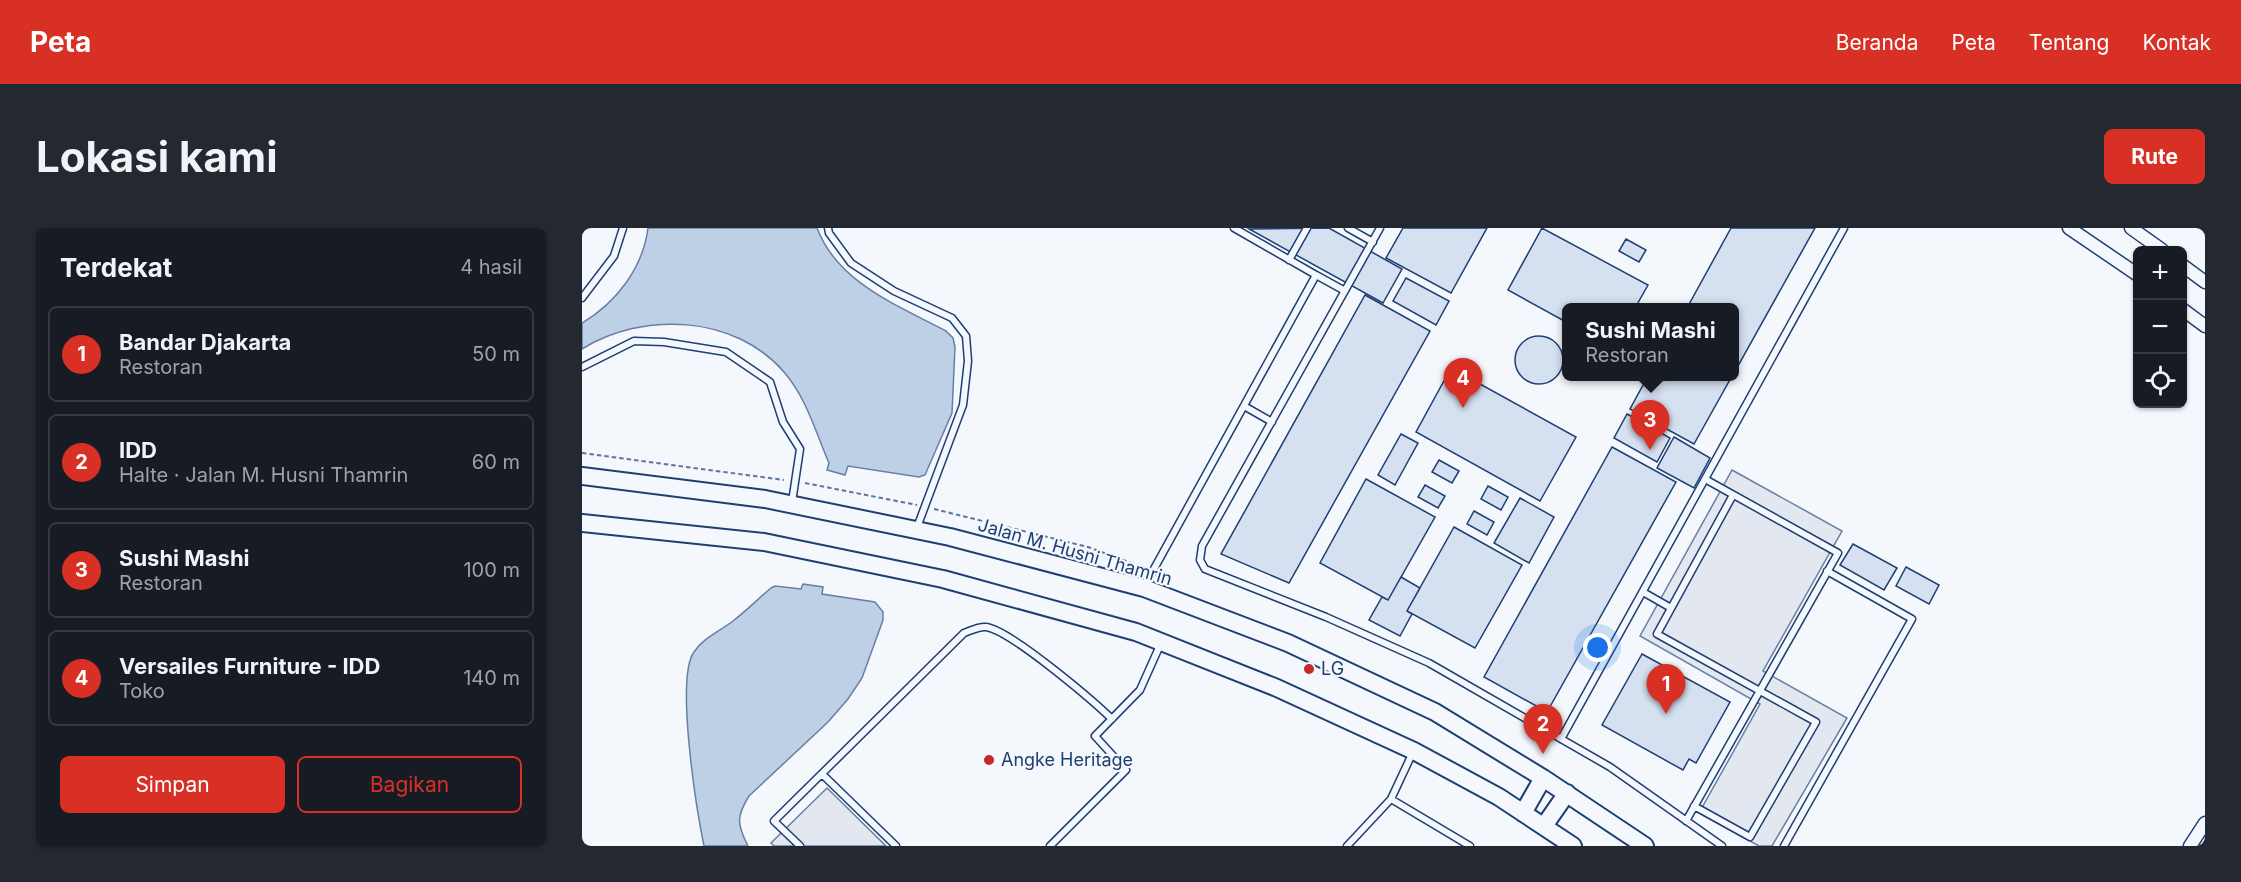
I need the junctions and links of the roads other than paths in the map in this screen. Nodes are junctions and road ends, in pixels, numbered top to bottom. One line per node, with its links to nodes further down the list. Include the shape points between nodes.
1 (623, 228): 18 (lane, via 614,256)
2 (828, 228): 29 (lane, via 851,263 894,291 952,318 966,336 968,360 963,405)
3 (1234, 228): 12 (lane)
4 (1307, 228): 12 (lane)
5 (1348, 228): 10 (lane)
6 (1380, 228): 10 (lane)
7 (1844, 228): 25 (lane)
8 (2069, 228): 14 (street)
9 (2131, 228): 11 (street)
10 (1373, 242): 17 (lane)
11 (2154, 246)
12 (1289, 260): 15 (lane)
13 (2187, 269): 16 (street)
14 (2133, 271)
15 (1316, 275): 17 (lane); 22 (lane)
16 (2205, 282)
17 (1345, 291): 23 (lane)
18 (582, 297)
19 (2187, 313): 20 (street)
20 (2205, 326)
21 (582, 367): 27 (lane, via 634,341 726,352 770,382 783,422 800,449)
22 (1244, 406): 23 (lane); 31 (lane)
23 (1272, 422): 37 (lane, via 1202,546 1200,560 1205,569 1429,663)
24 (582, 476): 27 (main road, Jalan M. Husni Thamrin)
25 (1705, 479): 26 (lane); 32 (lane)
26 (1733, 495): 30 (lane, via 1838,553); 33 (lane)
27 (791, 504): 29 (main road, Jalan M. Husni Thamrin)
28 (582, 523): 34 (main road, via 764,542 943,579)
29 (916, 530): 31 (main road, Jalan M. Husni Thamrin)
30 (1827, 571): 35 (lane); 56 (lane, via 1912,619)
31 (1144, 588): 40 (main road, Jalan M. Husni Thamrin, via 1288,643 1435,712)
32 (1642, 592): 33 (lane); 37 (lane)
33 (1671, 608): 35 (lane, via 1657,634)
34 (1161, 642): 36 (lane, via 1140,690); 38 (main road, via 1277,688)
35 (1760, 690): 43 (lane); 43 (lane, via 1816,722 1750,837)
36 (1112, 719): 39 (lane, via 1006,635 984,626 964,633); 51 (lane, via 1095,736 1125,770)
37 (1561, 739): 45 (lane, via 1610,767)
38 (1414, 752): 42 (lane); 44 (main road)
39 (822, 774): 49 (lane, via 774,821); 50 (lane)
40 (1543, 777): 41 (main road, Jalan M. Husni Thamrin); 44 (main road)
41 (1567, 793): 47 (main road); 54 (main road, Jalan M. Husni Thamrin)
42 (1391, 799): 52 (lane); 53 (lane)
43 (1694, 806): 45 (lane)
44 (1523, 813): 47 (main road)
45 (1686, 821): 55 (lane)
46 (2205, 823): 57 (street)
47 (1545, 826): 48 (main road)
48 (1564, 842)
49 (800, 846)
50 (896, 846)
51 (1050, 846)
52 (1347, 846)
53 (1470, 846)
54 (1645, 846)
55 (1722, 846)
56 (1784, 846)
57 (2190, 846)

